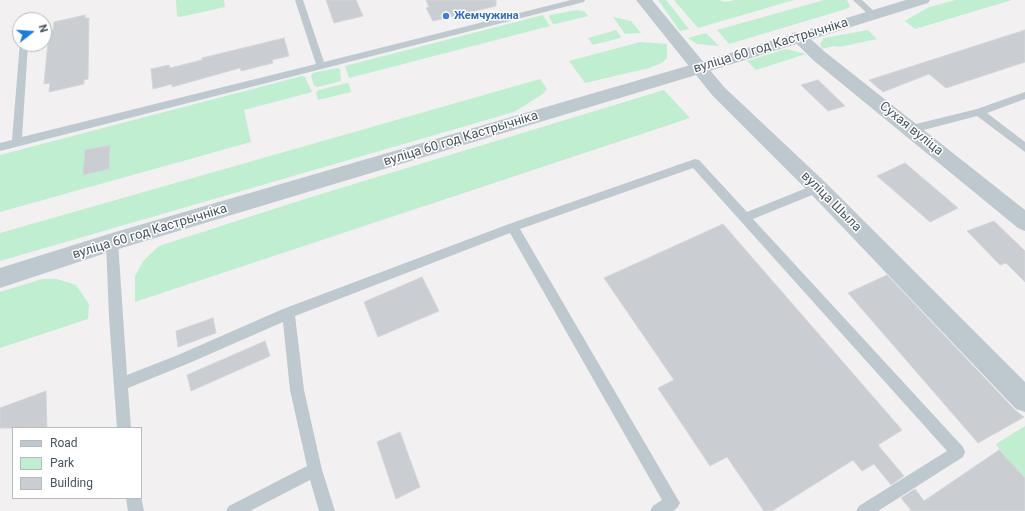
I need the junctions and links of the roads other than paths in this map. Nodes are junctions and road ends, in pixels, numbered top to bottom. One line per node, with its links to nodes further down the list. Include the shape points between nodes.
1 (299, 0): 9 (lane)
2 (581, 0): 9 (lane)
3 (644, 0): 10 (street, вуліца Шыла)
4 (856, 0): 6 (lane)
5 (922, 0): 6 (street, вуліца 60 год Кастрычніка)
6 (874, 15): 7 (street, вуліца 60 год Кастрычніка)
7 (798, 37): 10 (street, вуліца 60 год Кастрычніка); 13 (street, Сухая вуліца)
8 (23, 52): 14 (lane)
9 (321, 66): 14 (lane)
10 (700, 68): 17 (street, вуліца Шыла, via 718,91); 21 (street, вуліца 60 год Кастрычніка)
11 (1025, 95): 12 (lane)
12 (979, 112): 13 (lane); 16 (lane)
13 (912, 129): 18 (street, Сухая вуліца)
14 (17, 142): 15 (lane)
15 (0, 147)
16 (1025, 148)
17 (818, 188): 19 (lane); 25 (street, вуліца Шыла)
18 (1023, 217)
19 (745, 218): 20 (lane, via 695,163); 34 (lane, via 958,452)
20 (513, 227): 23 (lane); 29 (lane)
21 (112, 242): 22 (street, вуліца 60 год Кастрычніка); 24 (lane)
22 (0, 278)
23 (288, 314): 24 (lane); 27 (lane, via 297,390)
24 (120, 384): 26 (lane)
25 (1025, 400)
26 (124, 427)
27 (315, 470): 31 (lane); 32 (lane)
28 (134, 499): 30 (lane)
29 (674, 507): 33 (lane)
30 (136, 511)
31 (234, 511)
32 (327, 511)
33 (658, 511)
34 (864, 511)

